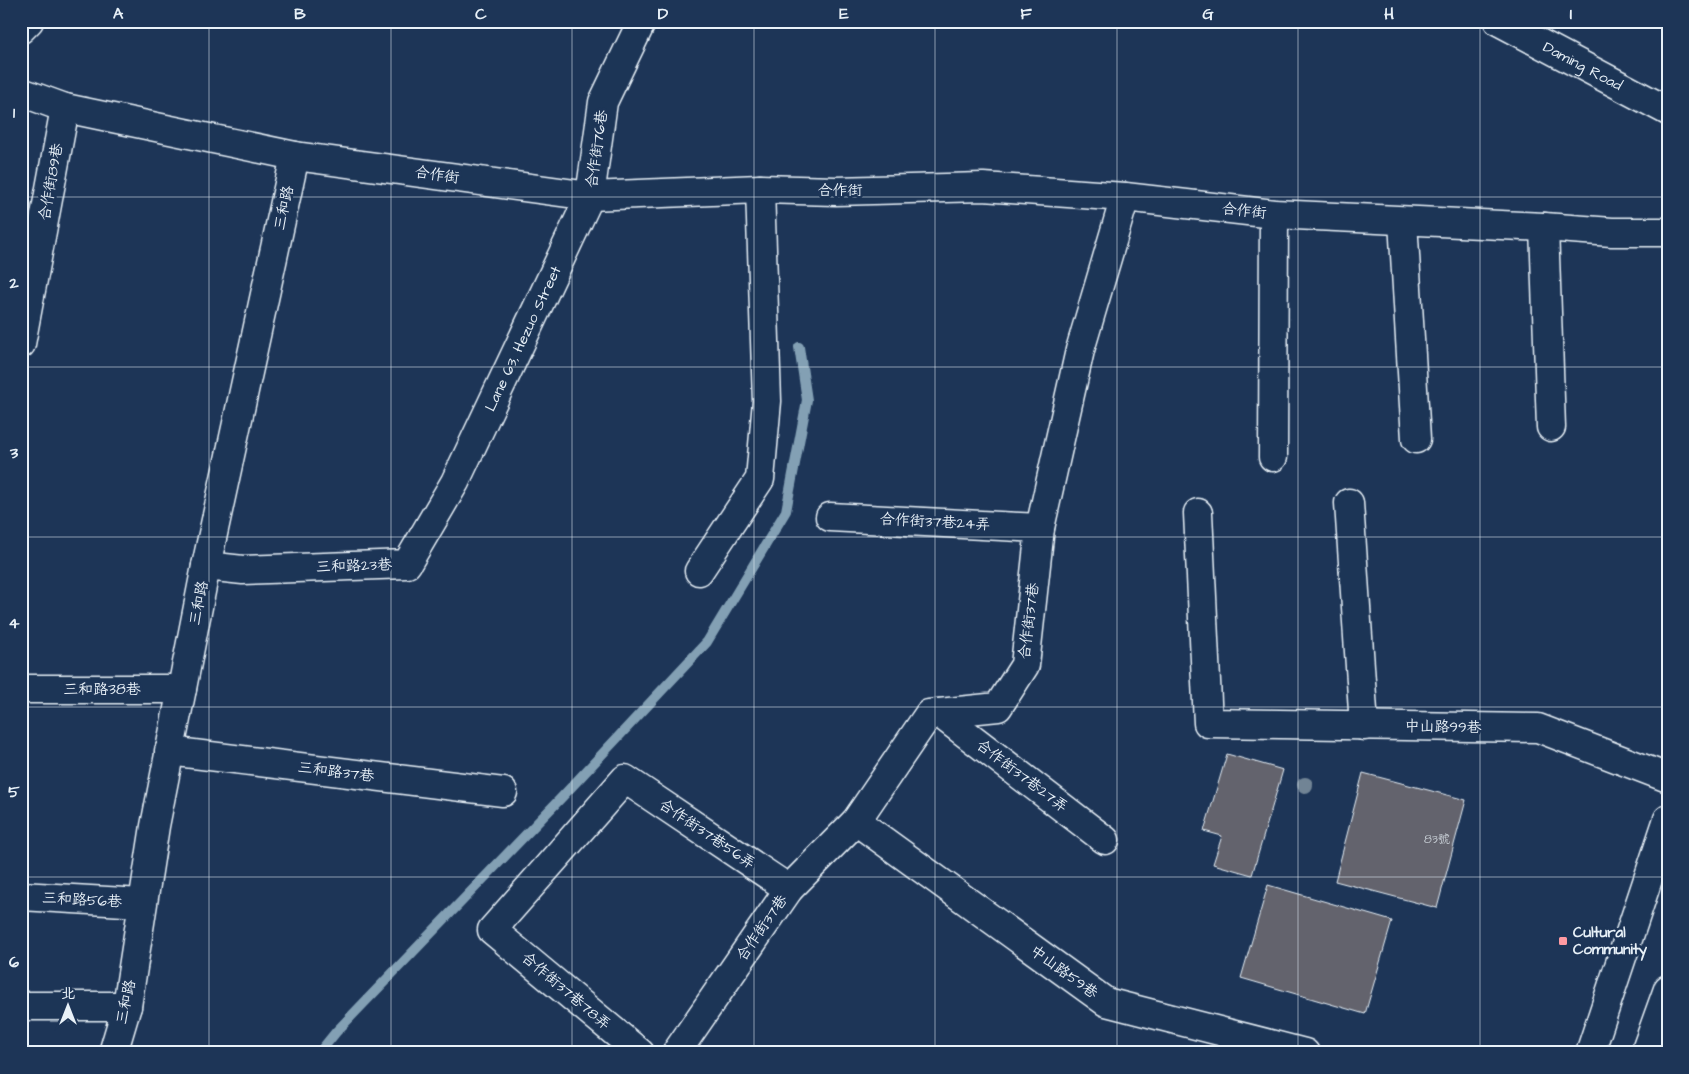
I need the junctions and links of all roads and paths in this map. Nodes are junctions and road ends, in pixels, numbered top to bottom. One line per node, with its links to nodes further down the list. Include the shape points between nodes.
1 (28, 21): 4 (street)
2 (642, 21): 10 (street, 合作街76巷, via 603,102)
3 (1498, 21): 7 (street, Daming Road)
4 (21, 29)
5 (21, 92): 6 (street, 合作街)
6 (64, 108): 8 (street, 合作街); 16 (street, 合作街89巷)
7 (1668, 111)
8 (296, 156): 10 (street, 合作街); 25 (street, 三和路)
9 (760, 189): 10 (street, 合作街); 11 (street, 合作街, via 983,188); 26 (street, via 767,401 760,480)
10 (590, 196): 20 (street, Lane 63, Hezuo Street)
11 (1125, 197): 12 (street, 合作街); 24 (street, 合作街37巷, via 1080,350)
12 (1274, 214): 13 (street, 合作街); 19 (street)
13 (1403, 221): 14 (street, 合作街); 18 (street)
14 (1544, 227): 15 (street, 合作街); 17 (street)
15 (1668, 232)
16 (21, 344)
17 (1551, 427)
18 (1416, 439)
19 (1274, 457)
20 (455, 482): 25 (street, 三和路23巷, via 407,564 243,570)
21 (1348, 503): 30 (street)
22 (1198, 513): 30 (street, 中山路99巷, via 1208,723)
23 (830, 517): 24 (street, 合作街37巷24弄)
24 (1040, 528): 29 (street, 合作街37巷, via 1025,665 998,706)
25 (206, 566): 28 (street, 三和路)
26 (699, 571)
27 (21, 689): 28 (street, 三和路38巷)
28 (182, 689): 31 (street, 三和路)
29 (939, 713): 35 (street, 合作街37巷, via 929,714); 36 (street, 合作街37巷27弄)
30 (1364, 726): 32 (street, 中山路99巷, via 1538,728)
31 (169, 751): 33 (street, 三和路37巷); 39 (street, 三和路)
32 (1668, 778)
33 (503, 792)
34 (1668, 819): 48 (street)
35 (856, 821): 37 (street, 合作街37巷); 47 (street, 中山路59巷, via 1106,1002)
36 (1104, 840)
37 (789, 889): 40 (street, 合作街37巷56弄, via 625,779); 46 (street, 合作街37巷)
38 (21, 896): 39 (street, 三和路56巷)
39 (142, 903): 43 (street, 三和路)
40 (492, 930): 45 (street, 合作街37巷78弄)
41 (1668, 989): 49 (street)
42 (21, 1006): 43 (street)
43 (128, 1006): 44 (street, 三和路)
44 (113, 1053)
45 (640, 1053)
46 (676, 1053)
47 (1306, 1053)
48 (1590, 1053)
49 (1645, 1053)

